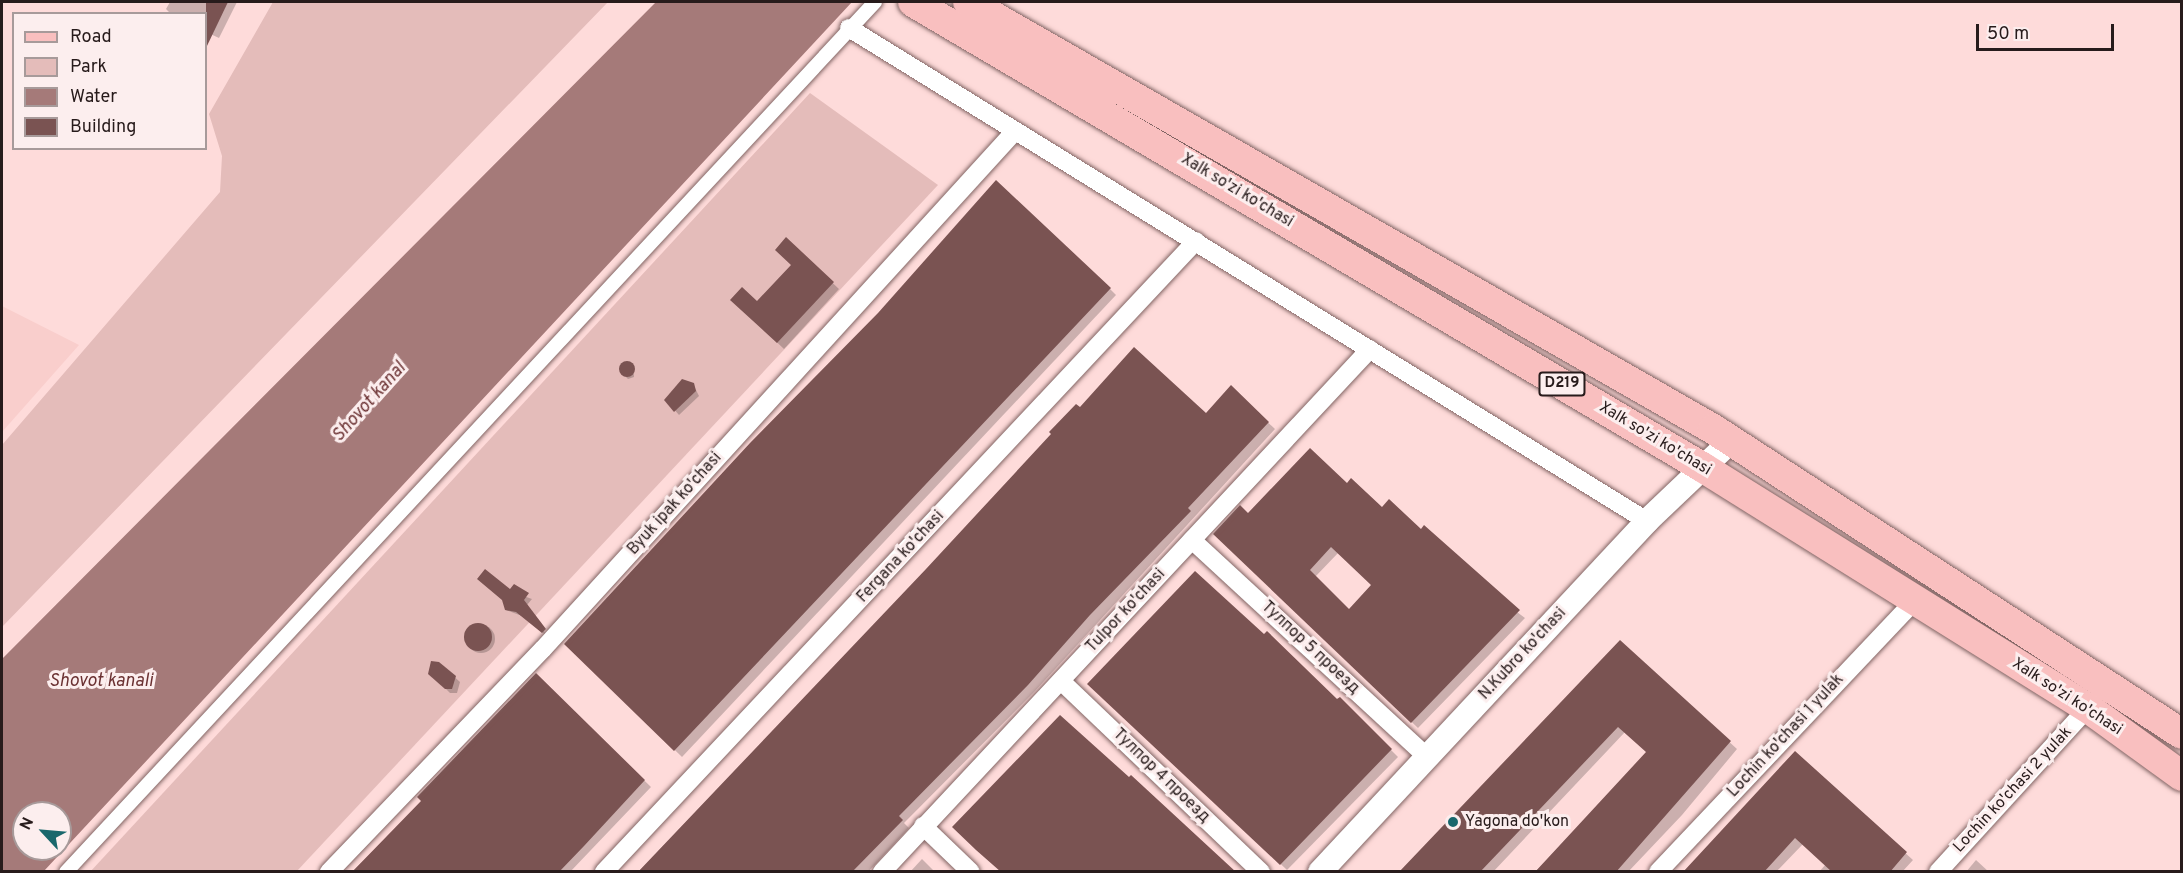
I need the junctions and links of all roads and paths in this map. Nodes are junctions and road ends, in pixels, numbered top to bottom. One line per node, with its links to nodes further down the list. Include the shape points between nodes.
1 (875, 2): 4 (street)
2 (968, 2): 8 (main road, Xalk so'zi ko'chasi / D219)
3 (921, 7): 9 (main road, Xalk so'zi ko'chasi / D219)
4 (849, 28): 5 (street); 19 (street)
5 (1015, 131): 6 (street); 20 (street, Byuk ipak ko'chasi, via 543,649)
6 (1196, 241): 7 (street); 21 (street, Fergana ko'chasi)
7 (1370, 349): 10 (street); 11 (street, Tulpor ko'chasi)
8 (1731, 441): 9 (street, N.Kubro ko'chasi); 15 (main road, Xalk so'zi ko'chasi / D219)
9 (1702, 467): 10 (street, N.Kubro ko'chasi); 12 (main road, Xalk so'zi ko'chasi / D219)
10 (1647, 521): 16 (street, N.Kubro ko'chasi)
11 (1192, 540): 13 (street, Tulpor ko'chasi); 16 (street, Тулпор 5 проезд)
12 (1915, 600): 14 (main road, Xalk so'zi ko'chasi / D219); 26 (street, Lochin ko'chasi 1 yulak)
13 (1061, 681): 18 (street, Tulpor ko'chasi); 24 (street, Тулпор 4 проезд)
14 (2088, 708): 17 (main road, Xalk so'zi ko'chasi / D219); 27 (street, Lochin ko'chasi 2 yulak)
15 (2181, 734)
16 (1427, 757): 25 (street, N.Kubro ko'chasi)
17 (2181, 776)
18 (923, 826): 22 (street, Tulpor ko'chasi); 23 (street)
19 (66, 872)
20 (329, 872)
21 (604, 872)
22 (882, 872)
23 (971, 872)
24 (1261, 872)
25 (1320, 872)
26 (1658, 872)
27 (1938, 872)

